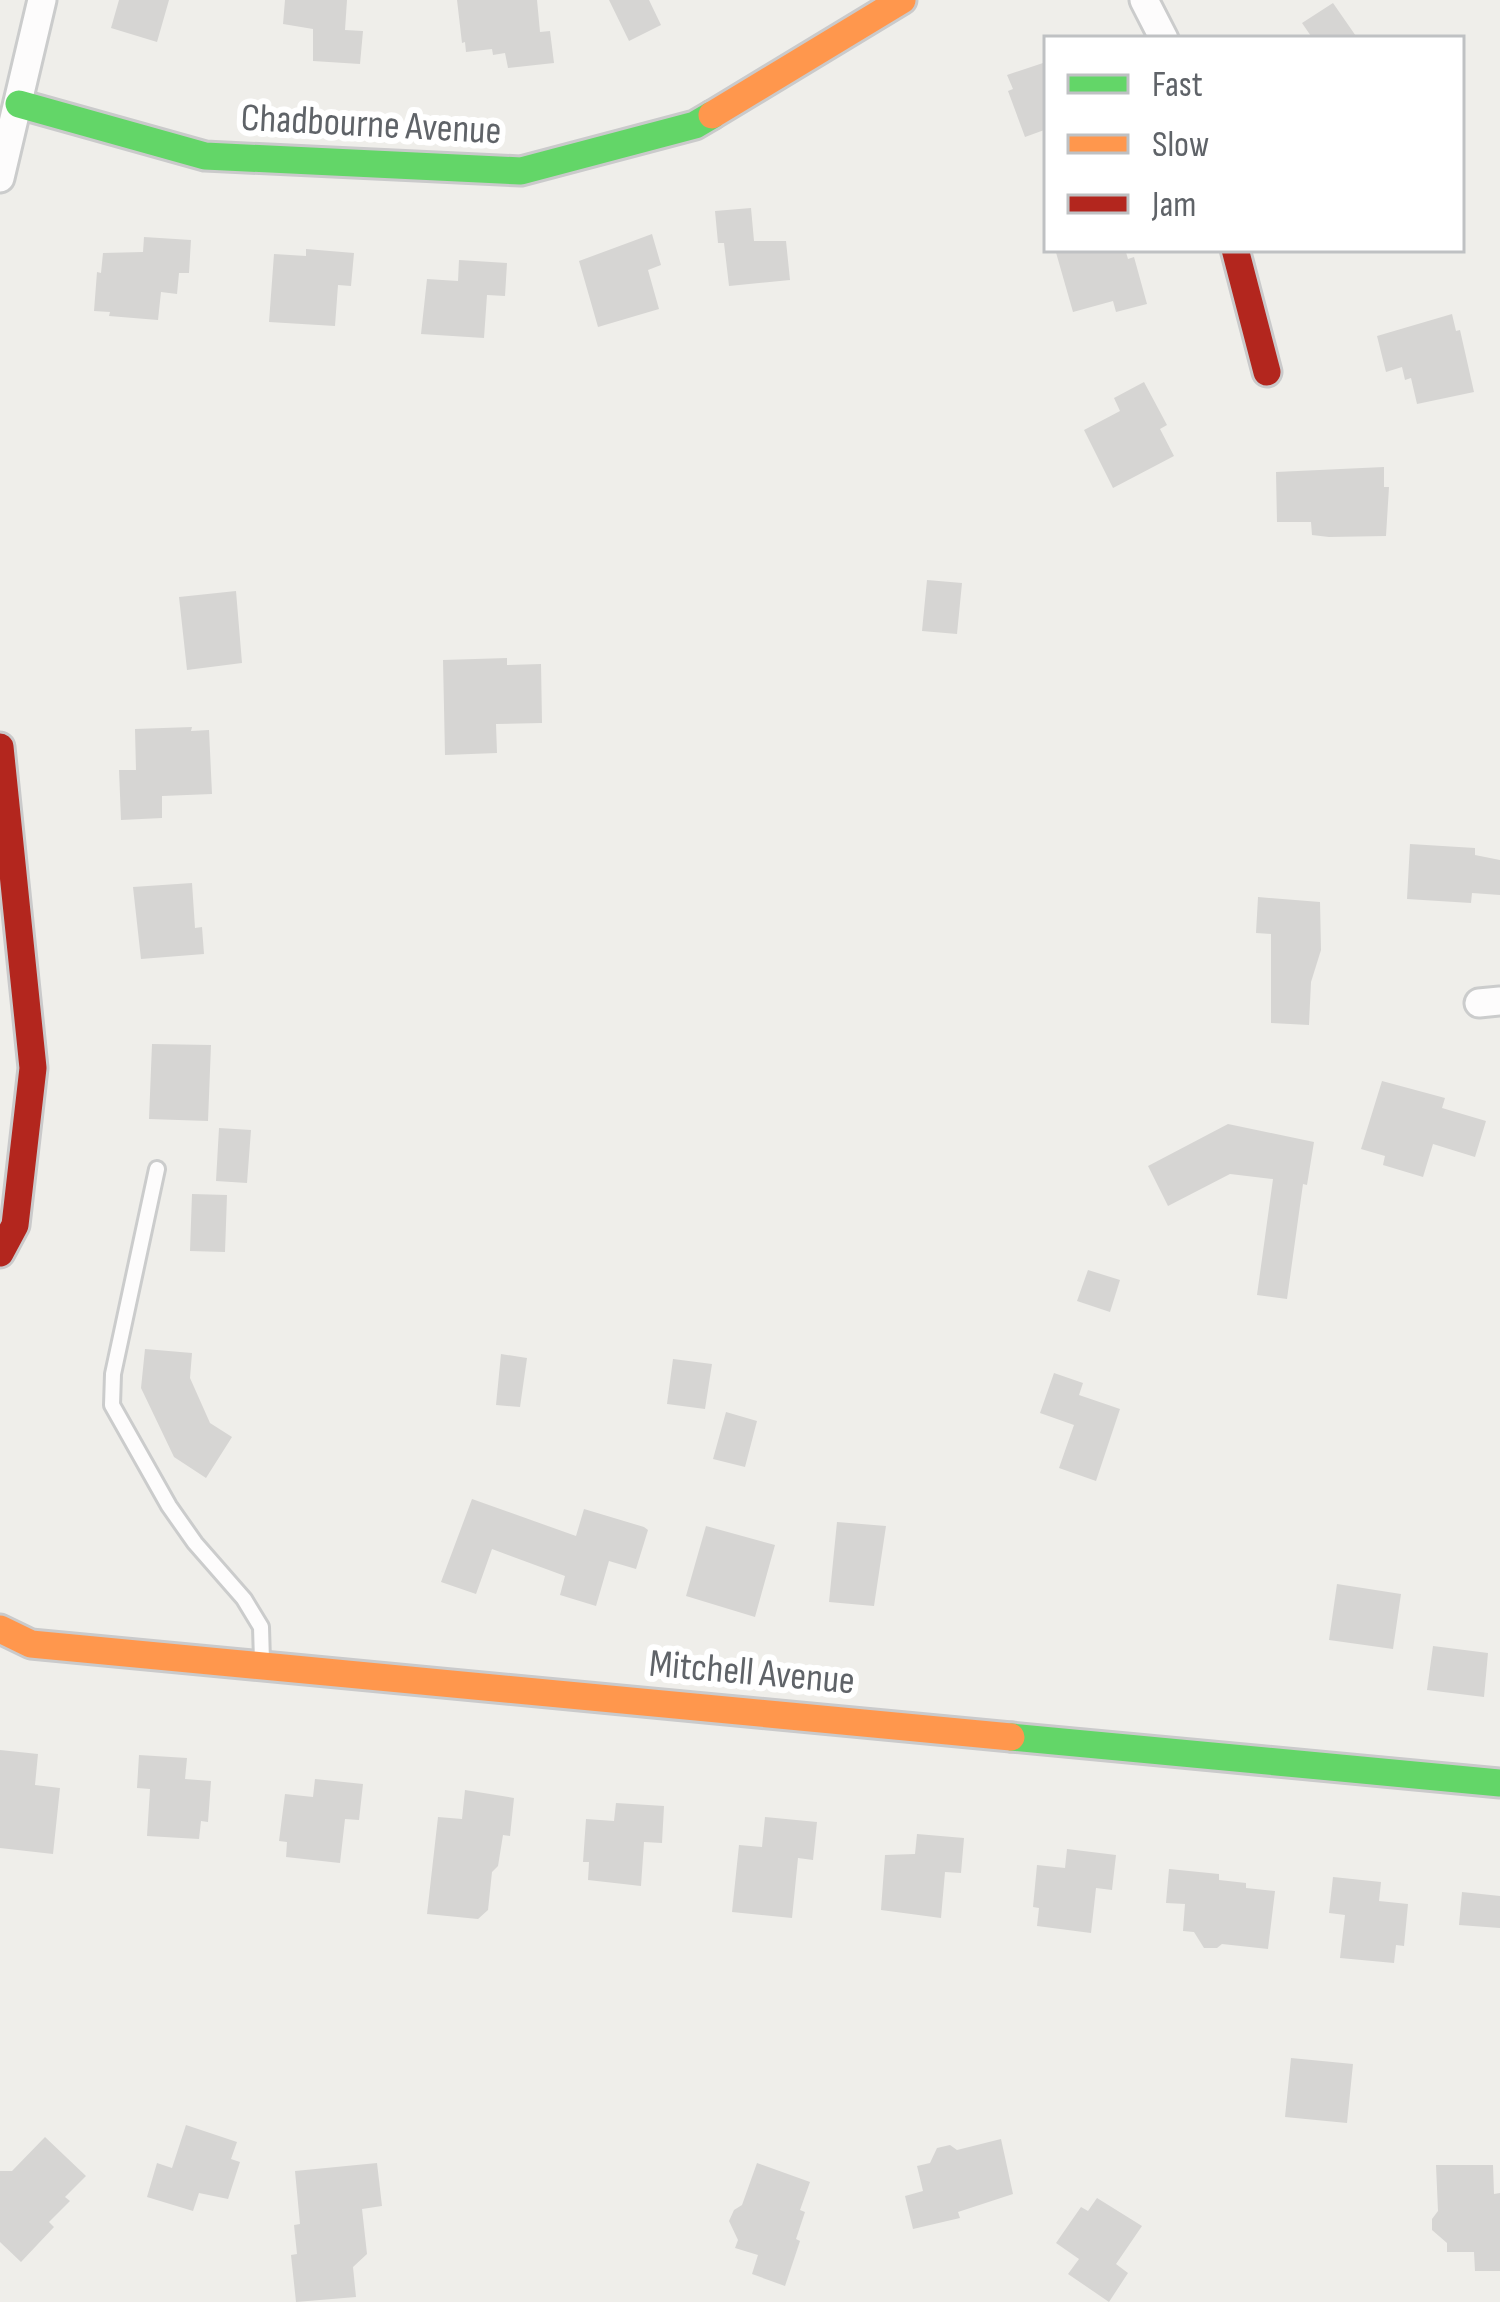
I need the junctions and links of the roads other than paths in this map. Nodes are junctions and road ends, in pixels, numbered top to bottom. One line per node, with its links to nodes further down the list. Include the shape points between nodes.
1 (42, 0): 5 (street)
2 (902, 0): 5 (street, Chadbourne Avenue, via 695,124 521,171 205,156)
3 (1144, 0): 4 (street)
4 (1162, 36)
5 (19, 104): 6 (street)
6 (0, 178)
7 (1236, 252): 8 (street)
8 (1267, 372)
9 (0, 747): 11 (street, via 33,1068 15,1225)
10 (157, 1169): 13 (lane, via 112,1405 169,1506 261,1627)
11 (0, 1252)
12 (0, 1629): 13 (street, Mitchell Avenue, via 31,1644)
13 (262, 1666): 14 (street, Mitchell Avenue)
14 (1500, 1783)

